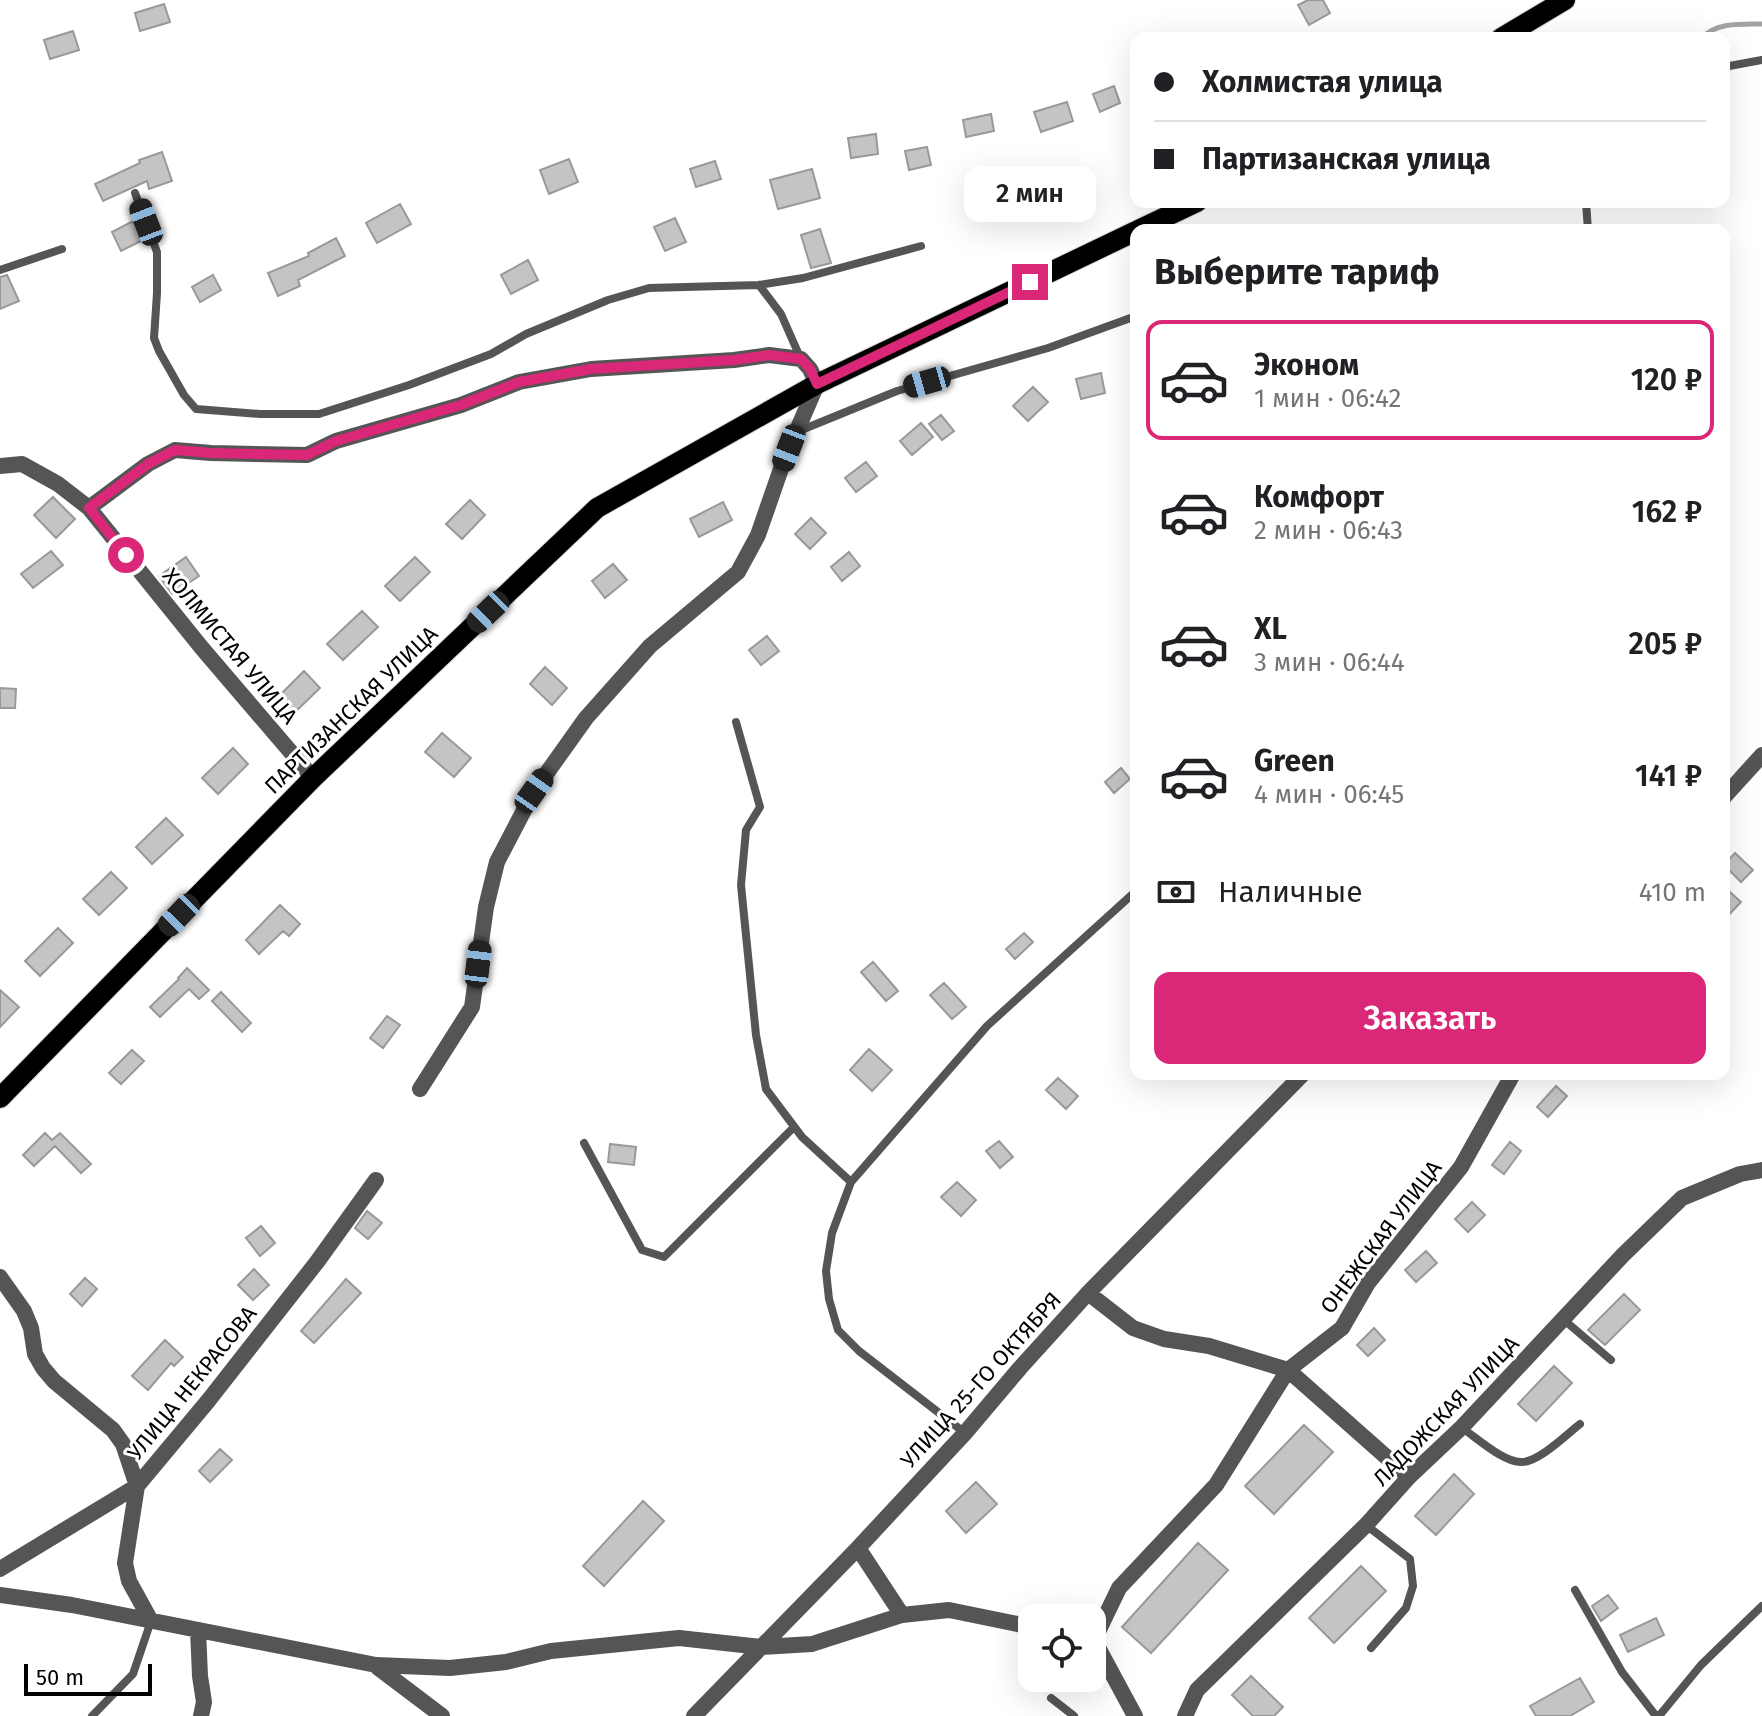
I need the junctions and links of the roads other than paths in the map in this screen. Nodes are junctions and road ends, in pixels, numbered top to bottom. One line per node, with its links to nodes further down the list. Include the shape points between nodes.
1 (1565, 0): 2 (main road)
2 (1511, 32)
3 (1762, 60): 4 (lane)
4 (1730, 66)
5 (135, 193): 12 (lane, via 157,252 154,338 196,409 319,414 491,354 608,300 649,288)
6 (1184, 208): 7 (main road, ПАРТИЗАНСКАЯ УЛИЦА)
7 (1150, 224)
8 (1130, 233): 15 (main road, ПАРТИЗАНСКАЯ УЛИЦА)
9 (921, 246): 12 (lane)
10 (62, 249): 11 (lane)
11 (0, 270)
12 (759, 285): 14 (lane, via 781,314)
13 (1130, 318): 16 (lane, via 1048,348 897,391)
14 (801, 359): 15 (street); 18 (street, via 769,355 591,369 519,382 307,455 175,450)
15 (817, 384): 16 (street); 21 (main road, ПАРТИЗАНСКАЯ УЛИЦА, via 597,508)
16 (795, 432): 26 (street, via 758,535 738,572 650,646 586,718 534,791 497,862 472,1007)
17 (0, 466): 18 (street, ХОЛМИСТАЯ УЛИЦА, via 22,464)
18 (89, 508): 21 (street, ХОЛМИСТАЯ УЛИЦА)
19 (736, 722): 28 (lane, via 760,807 746,830 741,885 756,1035 766,1089)
20 (1762, 755): 22 (street)
21 (313, 778): 27 (main road, ПАРТИЗАНСКАЯ УЛИЦА)
22 (1730, 790)
23 (1130, 896): 32 (lane, via 987,1026)
24 (1297, 1080): 34 (street, УЛИЦА 25-ГО ОКТЯБРЯ)
25 (1510, 1080): 37 (street, ОНЕЖСКАЯ УЛИЦА, via 1461,1167 1368,1283 1342,1328)
26 (420, 1089)
27 (0, 1098)
28 (794, 1127): 29 (lane, via 664,1257 642,1250); 32 (lane)
29 (584, 1143)
30 (1762, 1170): 35 (street, ЛАДОЖСКАЯ УЛИЦА, via 1682,1198)
31 (376, 1180): 42 (street, УЛИЦА НЕКРАСОВА)
32 (851, 1182): 40 (lane, via 832,1233 826,1271 838,1330)
33 (0, 1277): 42 (street, via 24,1311 43,1368 113,1430)
34 (1088, 1293): 37 (street, via 1133,1328); 40 (street, УЛИЦА 25-ГО ОКТЯБРЯ)
35 (1564, 1320): 36 (lane); 39 (street, ЛАДОЖСКАЯ УЛИЦА)
36 (1611, 1360)
37 (1288, 1370): 41 (street); 49 (street, ОНЕЖСКАЯ УЛИЦА, via 1216,1485 1119,1588)
38 (1580, 1424): 39 (lane, via 1536,1459 1521,1463 1501,1456)
39 (1462, 1427): 41 (street, ЛАДОЖСКАЯ УЛИЦА)
40 (965, 1433): 44 (street, УЛИЦА 25-ГО ОКТЯБРЯ)
41 (1409, 1477): 43 (street, ЛАДОЖСКАЯ УЛИЦА)
42 (137, 1486): 45 (street, УЛИЦА НЕКРАСОВА); 51 (street, via 125,1563)
43 (1366, 1525): 55 (lane, via 1410,1559 1413,1586 1406,1608); 65 (street, ЛАДОЖСКАЯ УЛИЦА, via 1197,1690)
44 (858, 1548): 50 (street); 54 (street, УЛИЦА 25-ГО ОКТЯБРЯ)
45 (0, 1569)
46 (1575, 1590): 66 (lane, via 1622,1672)
47 (0, 1595): 51 (street)
48 (1762, 1606): 66 (lane)
49 (1106, 1614)
50 (902, 1615): 52 (street, via 949,1610); 54 (street, via 812,1644)
51 (151, 1621): 53 (street); 59 (lane, via 133,1674)
52 (1018, 1624)
53 (198, 1630): 57 (street); 60 (street)
54 (761, 1647): 57 (street, via 679,1638 450,1668); 62 (street, УЛИЦА 25-ГО ОКТЯБРЯ)
55 (1371, 1648)
56 (1106, 1663): 64 (street)
57 (376, 1665): 61 (street)
58 (1051, 1698): 63 (lane)
59 (92, 1716)
60 (201, 1716)
61 (442, 1716)
62 (694, 1716)
63 (1074, 1716)
64 (1135, 1716)
65 (1185, 1716)
66 (1657, 1716)

